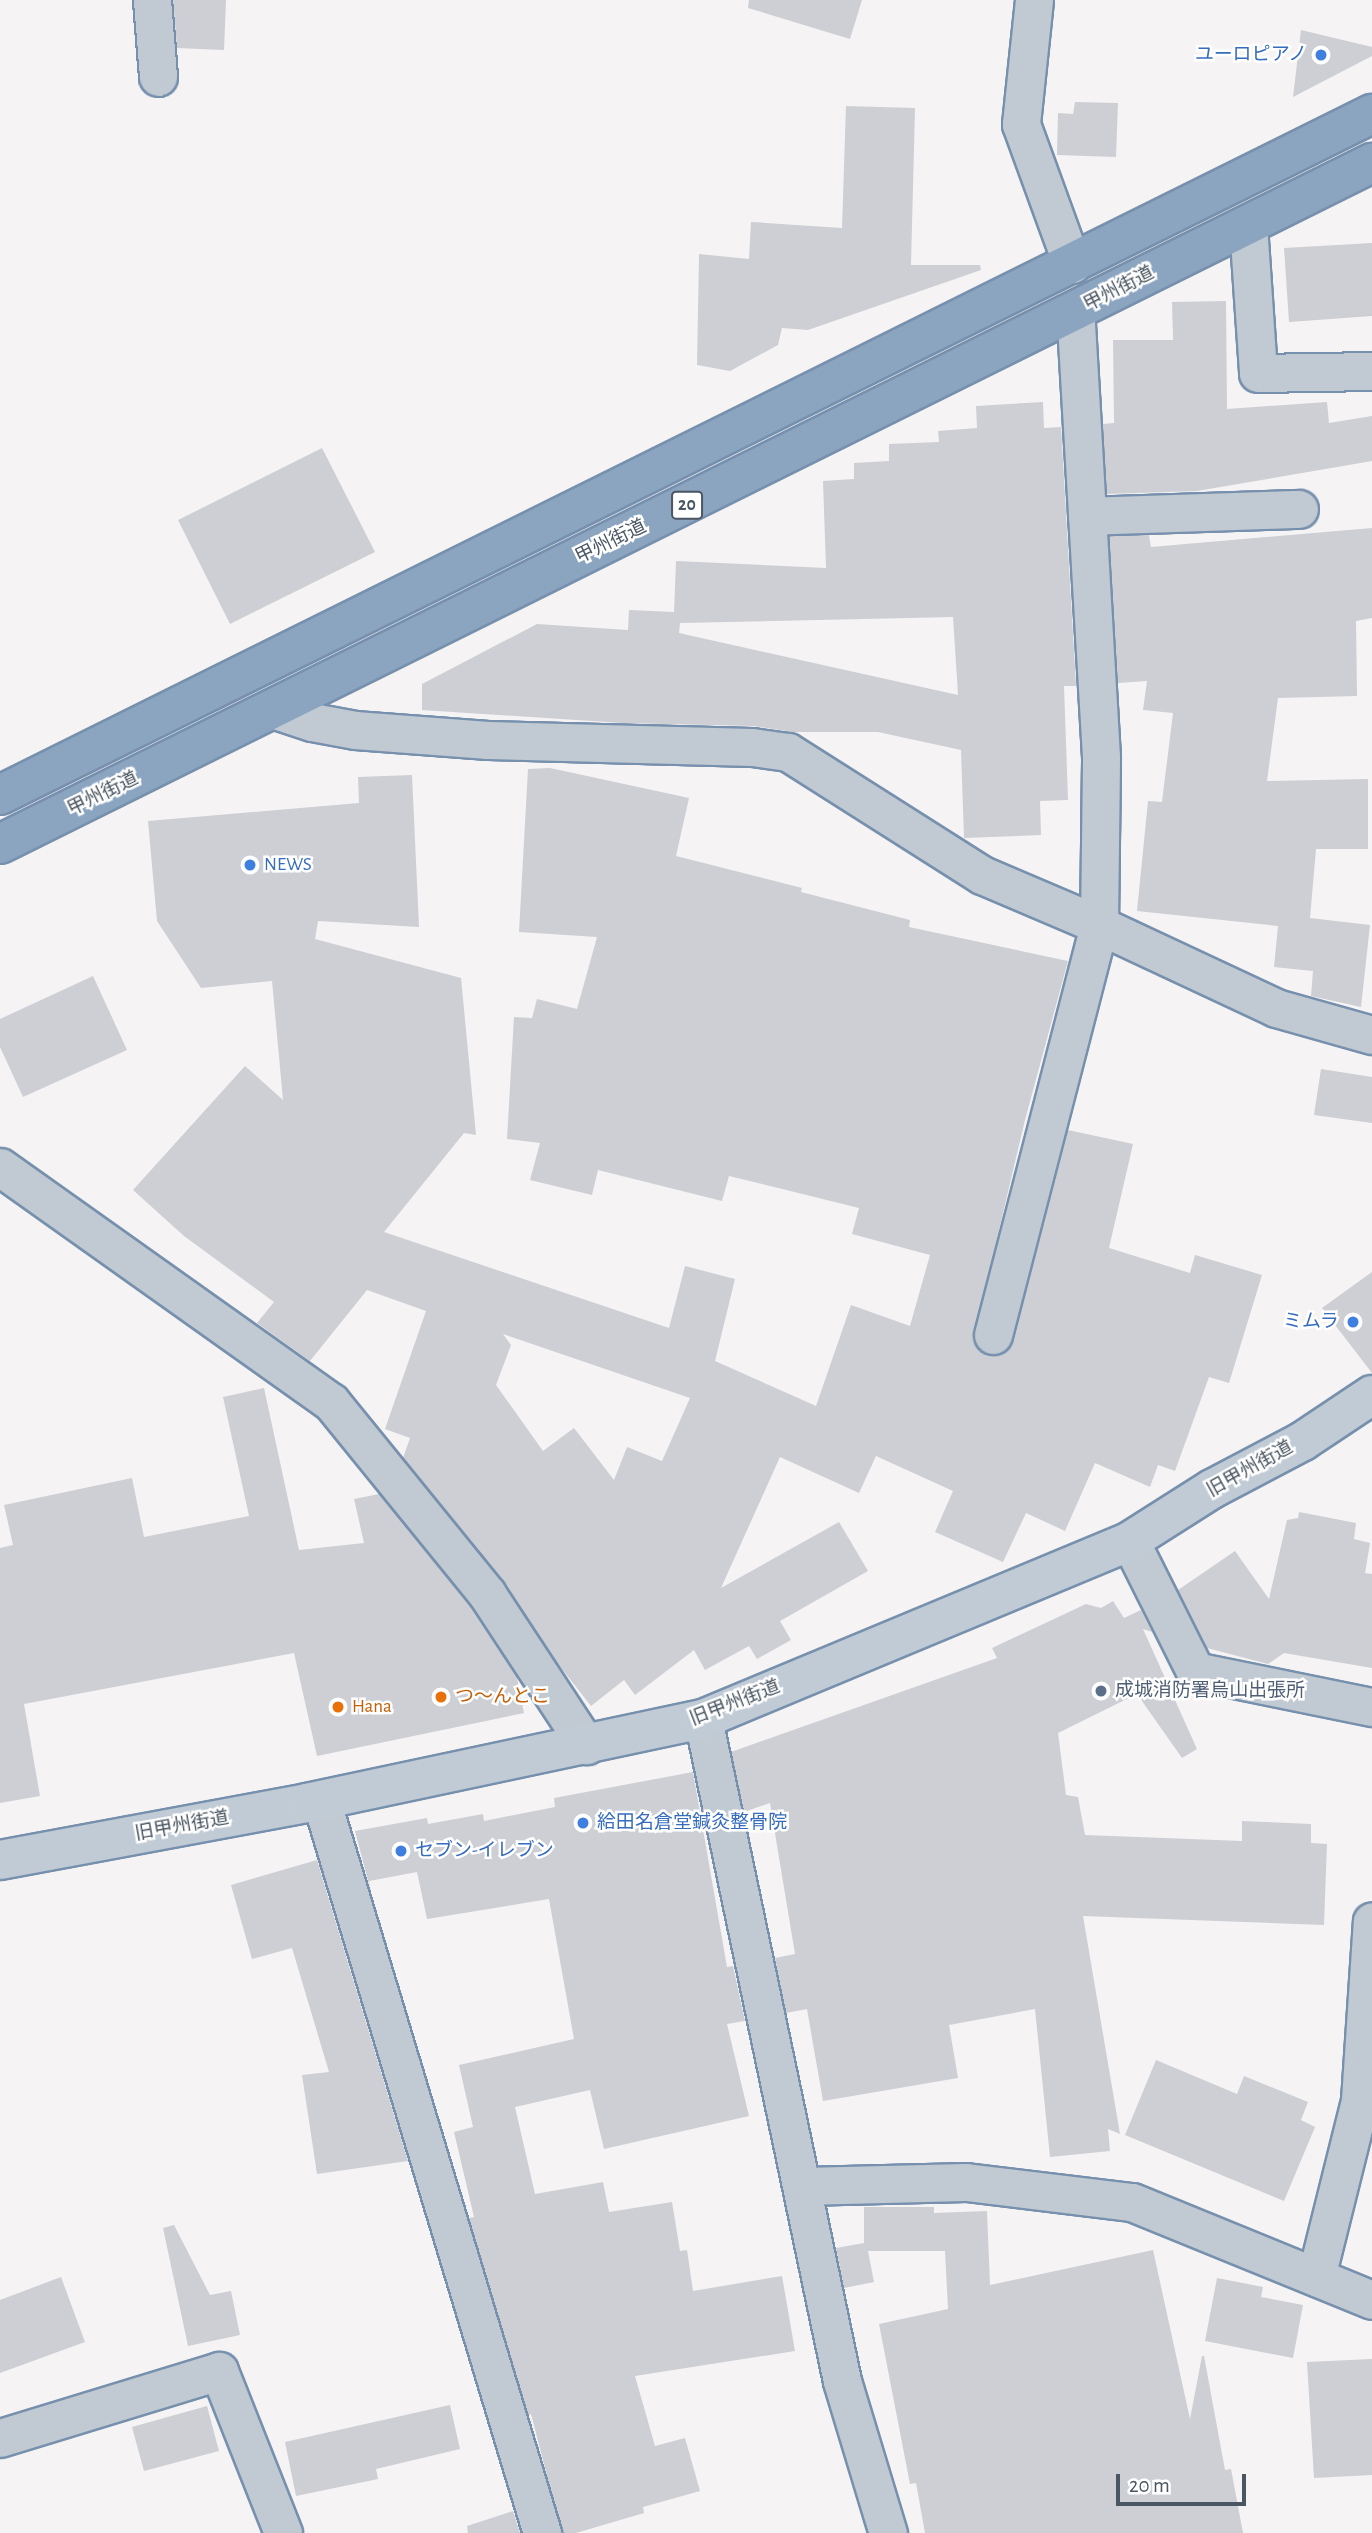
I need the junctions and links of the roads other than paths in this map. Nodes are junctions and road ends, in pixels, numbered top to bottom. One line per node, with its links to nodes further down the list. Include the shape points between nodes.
1 (152, 0): 3 (street)
2 (1034, 0): 7 (street, via 1021,124)
3 (158, 77)
4 (1372, 114): 7 (highway, 20)
5 (1372, 163): 6 (highway, 甲州街道 / 20)
6 (1248, 225): 8 (highway, 甲州街道 / 20); 9 (street, via 1258,373)
7 (1072, 264): 13 (highway, 20)
8 (1075, 311): 11 (street); 12 (highway, 甲州街道 / 20)
9 (1372, 371)
10 (1299, 509): 11 (street)
11 (1087, 516): 15 (street, via 1101,757)
12 (275, 710): 14 (highway, 甲州街道 / 20); 15 (street, via 355,730 788,752 982,876)
13 (0, 794)
14 (0, 844)
15 (1099, 925): 16 (street, via 1276,1007); 18 (street)
16 (1372, 1035)
17 (0, 1167): 23 (street, via 331,1402 487,1594)
18 (993, 1335)
19 (1372, 1395): 20 (street, 旧甲州街道, via 1303,1441 1212,1489)
20 (1130, 1541): 21 (street, via 1195,1671); 22 (street, 旧甲州街道)
21 (1372, 1707)
22 (703, 1719): 23 (street, 旧甲州街道); 27 (street)
23 (586, 1745): 24 (street, 旧甲州街道)
24 (321, 1800): 25 (street, 旧甲州街道); 32 (street)
25 (0, 1860)
26 (1372, 1921): 28 (street, via 1360,2100)
27 (802, 2186): 28 (street, via 966,2182 1132,2202); 33 (street, via 842,2381)
28 (1316, 2277): 29 (street)
29 (1372, 2300)
30 (0, 2438): 31 (street, via 219,2371)
31 (283, 2533)
32 (542, 2533)
33 (888, 2533)

